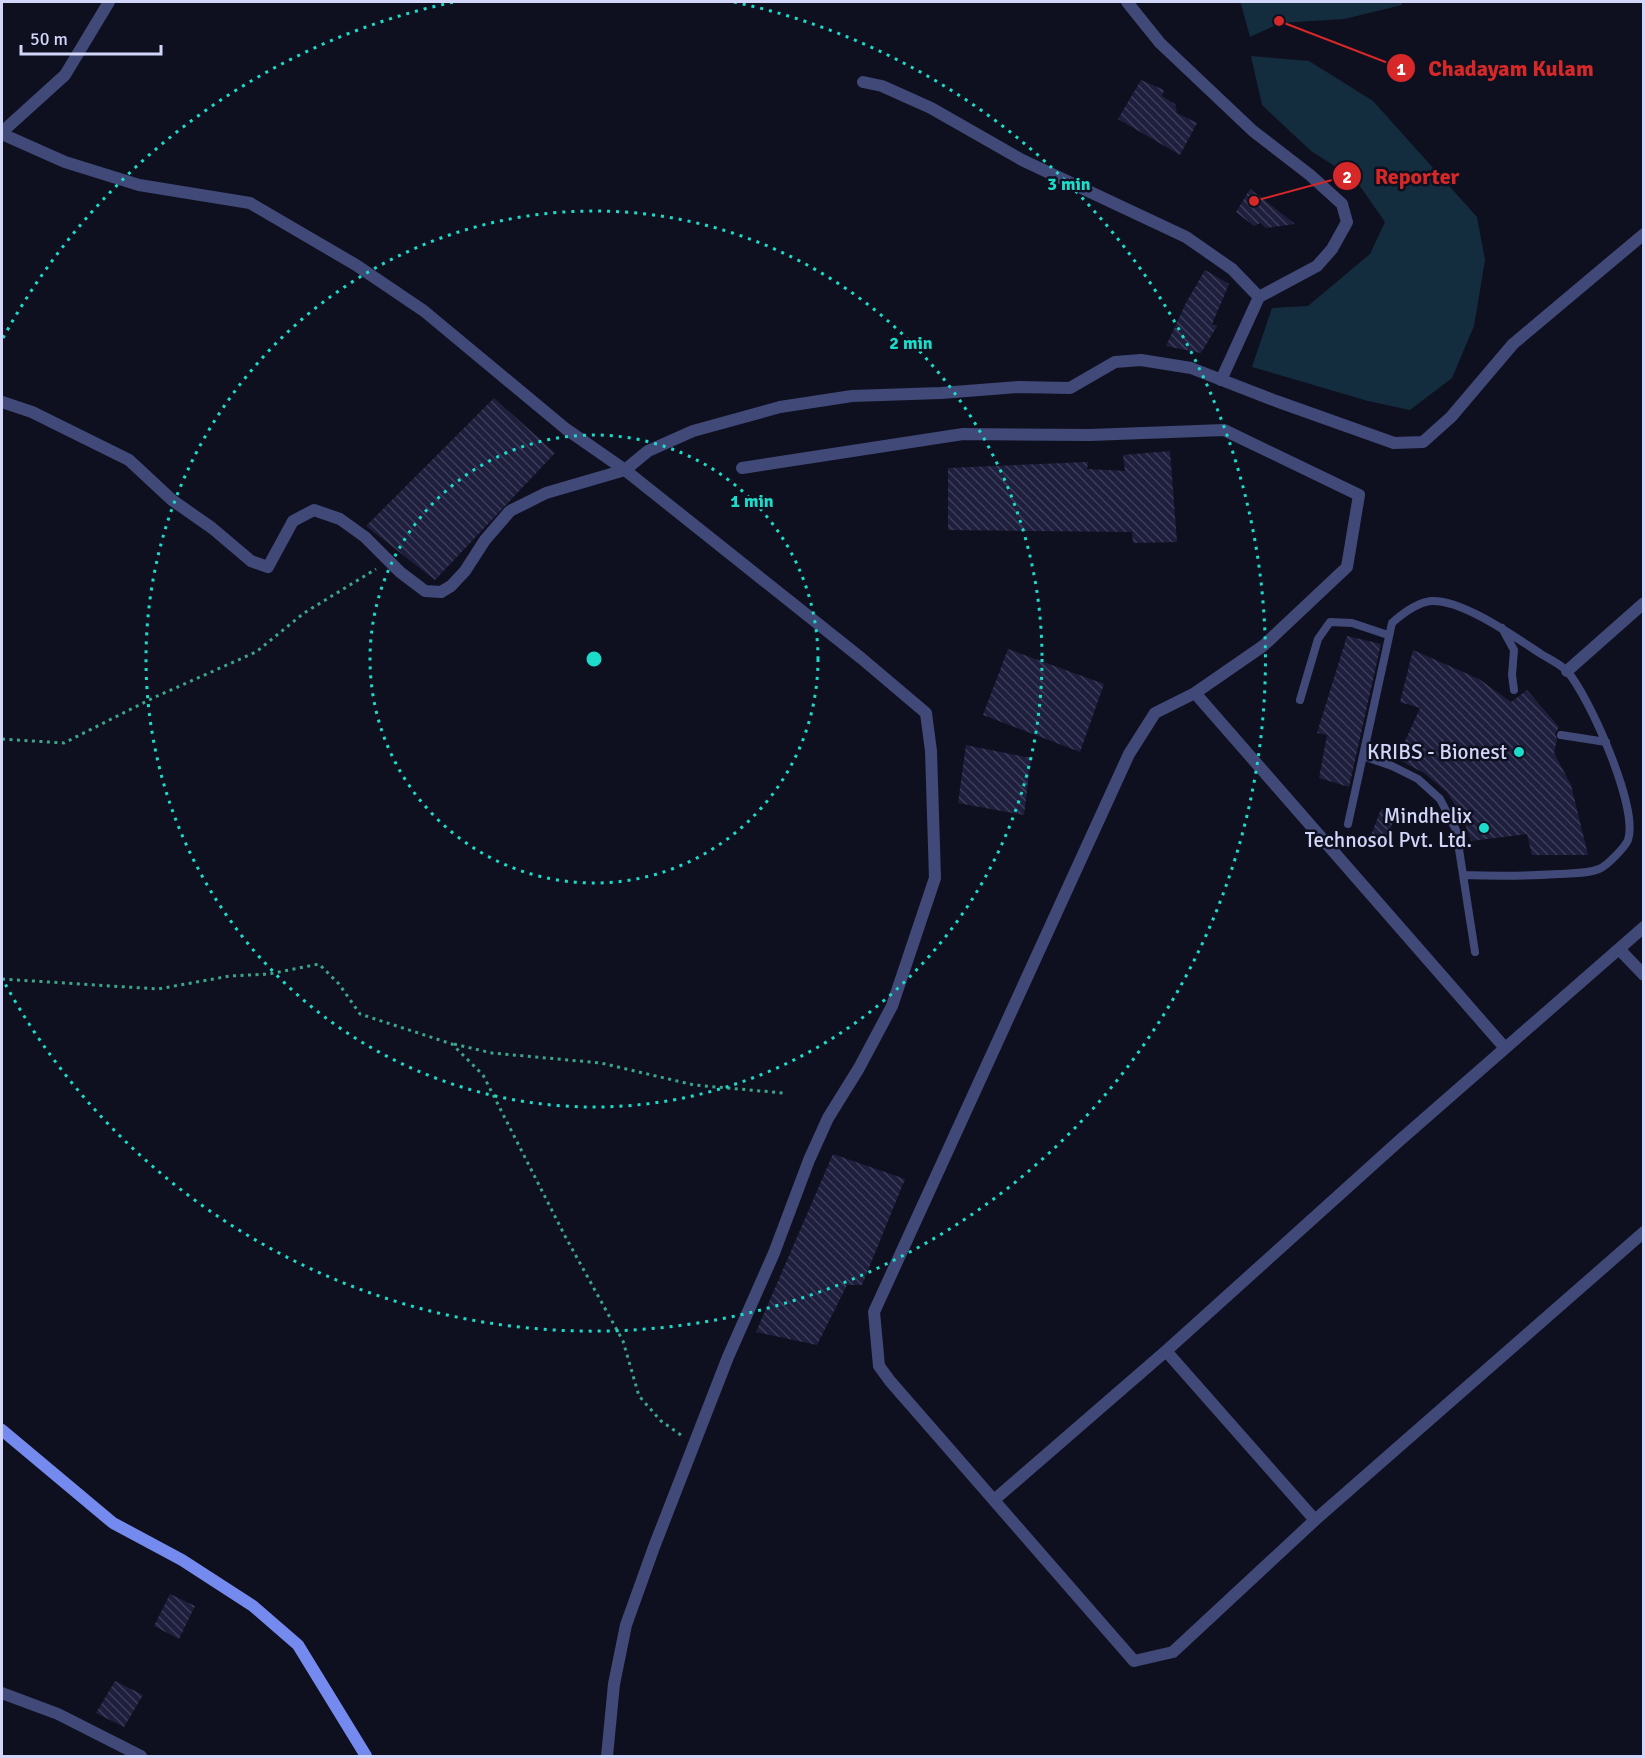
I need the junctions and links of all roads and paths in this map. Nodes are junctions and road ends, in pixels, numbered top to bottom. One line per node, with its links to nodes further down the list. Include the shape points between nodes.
1 (109, 2): 4 (street, via 65,75)
2 (1127, 2): 6 (street, via 1160,43 1253,131 1342,204 1347,222 1317,266)
3 (863, 82): 6 (street, via 882,86 931,108 1022,160 1186,237 1232,269)
4 (2, 133): 10 (street, via 64,162 139,185 250,203 356,265 424,311 566,429)
5 (1644, 234): 7 (street, via 1513,344 1451,417 1423,442 1394,443)
6 (1259, 297): 7 (street)
7 (1221, 380): 10 (street, via 1191,368 1141,360 1115,362 1070,388 852,396 780,407 693,431 648,451)
8 (2, 402): 11 (street, via 32,412 129,460 172,500 251,561 268,567 293,521 314,510 340,519)
9 (742, 468): 17 (street, via 963,434 1224,430 1359,495 1347,567 1263,646)
10 (625, 470): 11 (street, via 546,493 510,511 465,571 441,592 425,591); 36 (street, via 926,713 931,751 935,878 892,1006 808,1160)
11 (390, 561): 20 (path, via 304,613 256,652 64,743)
12 (1644, 603): 15 (street)
13 (1501, 627): 14 (lane, via 1460,606 1431,601 1407,609 1392,623); 15 (lane); 16 (lane, via 1514,650)
14 (1389, 635): 18 (lane, via 1352,623 1330,622 1318,639); 22 (lane)
15 (1567, 671): 21 (lane)
16 (1514, 690)
17 (1195, 693): 31 (street); 37 (street, via 1155,713 1129,754 874,1312 879,1366)
18 (1300, 700)
19 (1561, 735): 21 (lane)
20 (2, 739)
21 (1606, 742): 24 (lane, via 1629,818 1628,840 1616,855 1600,869 1575,873)
22 (1363, 756): 23 (lane); 24 (lane, via 1418,779 1440,799 1456,830)
23 (1348, 824)
24 (1463, 875): 27 (lane)
25 (1644, 927): 26 (street)
26 (1619, 948): 28 (street); 31 (street)
27 (1475, 952)
28 (1644, 975)
29 (2, 979): 30 (path, via 159,989 319,964 360,1014)
30 (452, 1044): 32 (path, via 492,1053 601,1063 693,1085); 36 (path, via 483,1075 623,1341 639,1396 661,1421)
31 (1505, 1048): 34 (street)
32 (783, 1094)
33 (1644, 1232): 38 (street)
34 (1166, 1351): 37 (street); 38 (street)
35 (2, 1430): 41 (main road, via 113,1523 182,1560 253,1606 298,1645)
36 (694, 1445): 42 (street, via 626,1625 614,1684)
37 (994, 1500): 38 (street, via 1134,1660 1173,1652)
38 (1315, 1520)
39 (2, 1693): 40 (street, via 58,1713)
40 (141, 1756)
41 (366, 1756)
42 (607, 1756)

